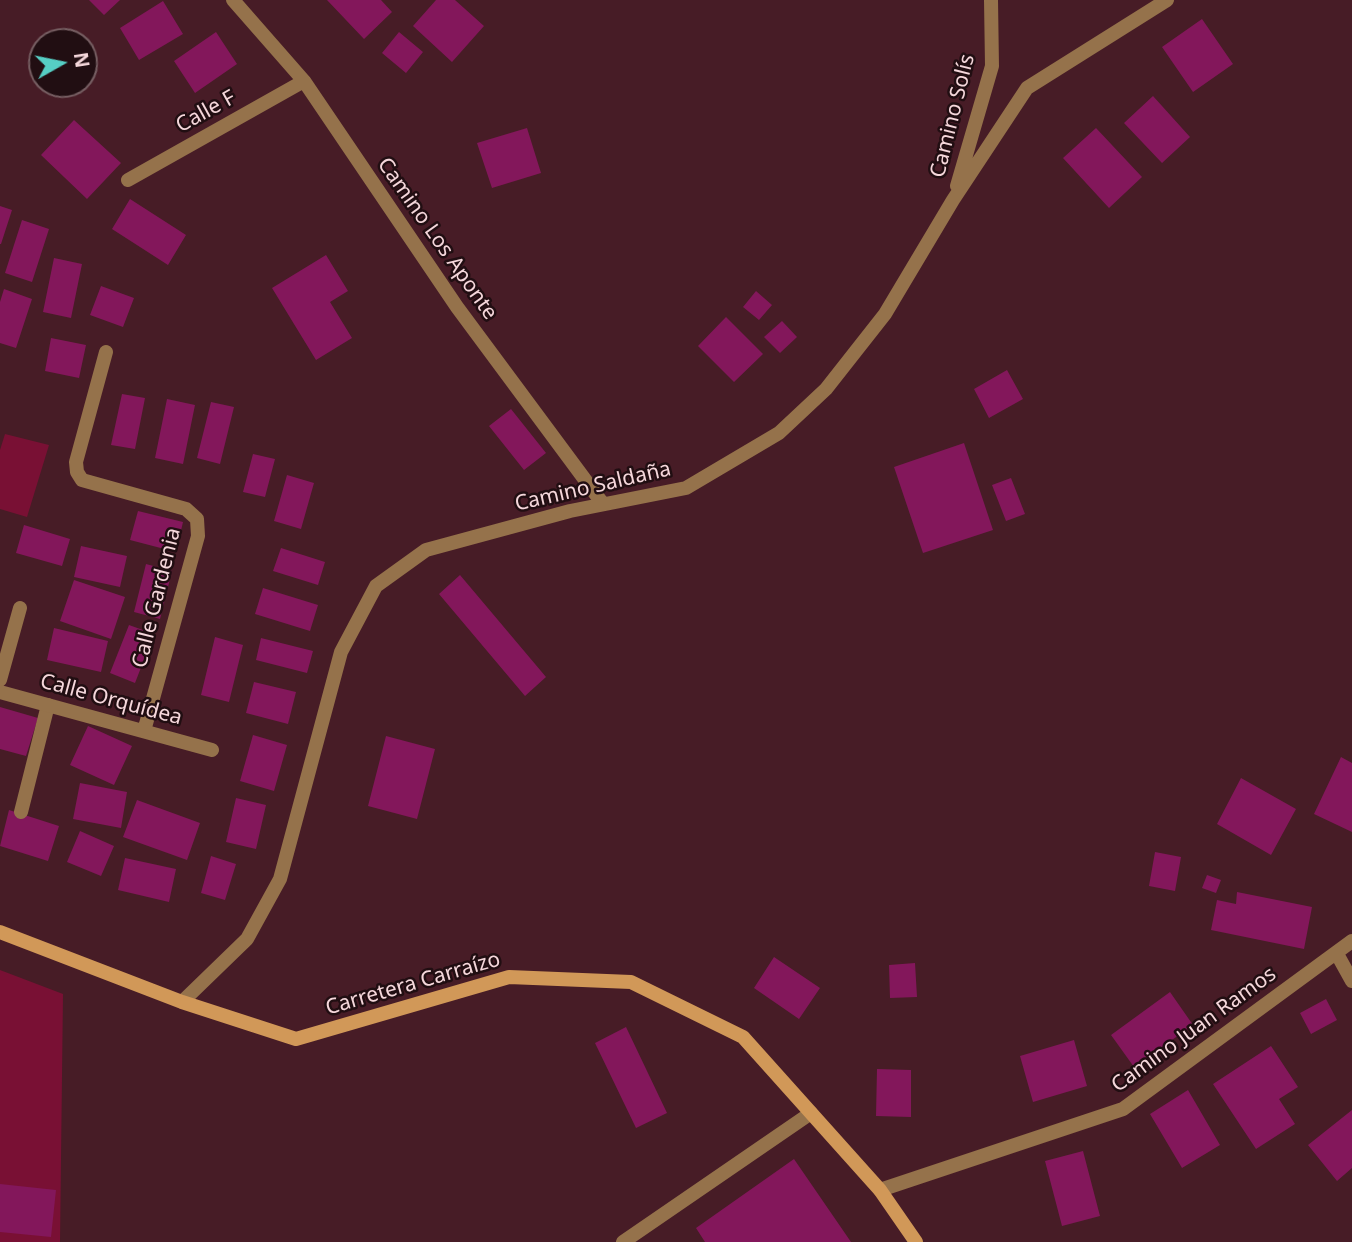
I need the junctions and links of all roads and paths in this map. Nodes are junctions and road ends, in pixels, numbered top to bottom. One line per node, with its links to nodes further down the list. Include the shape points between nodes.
1 (233, 0): 4 (street, Camino Los Aponte)
2 (991, 0): 6 (street, Camino Solís, via 992,66)
3 (1167, 0): 6 (street, Camino Saldaña, via 1027,88)
4 (304, 81): 5 (street, Calle F); 8 (street, Camino Los Aponte, via 457,307)
5 (128, 180)
6 (953, 200): 8 (street, Camino Saldaña, via 885,314 826,388 779,433 686,488)
7 (106, 352): 13 (street, Calle Gardenia, via 77,472 82,480 186,509 197,519 198,536)
8 (603, 504): 20 (street, Camino Saldaña, via 426,550 376,586 341,652 280,879 247,939)
9 (20, 608): 10 (street)
10 (0, 680)
11 (0, 692): 12 (street, Calle Orquídea)
12 (48, 705): 13 (street, Calle Orquídea); 15 (street)
13 (144, 731): 14 (street, Calle Orquídea)
14 (212, 750)
15 (21, 812)
16 (0, 932): 20 (street, Carretera Carraízo)
17 (1352, 941): 18 (street, Camino Juan Ramos)
18 (1337, 954): 19 (street); 22 (street, Camino Juan Ramos, via 1122,1109)
19 (1352, 981)
20 (182, 1002): 21 (street, Carretera Carraízo, via 296,1039 509,977 631,982 743,1037)
21 (811, 1113): 22 (street, Carretera Carraízo); 23 (street)
22 (880, 1190): 24 (street, Carretera Carraízo)
23 (623, 1242)
24 (916, 1242)

